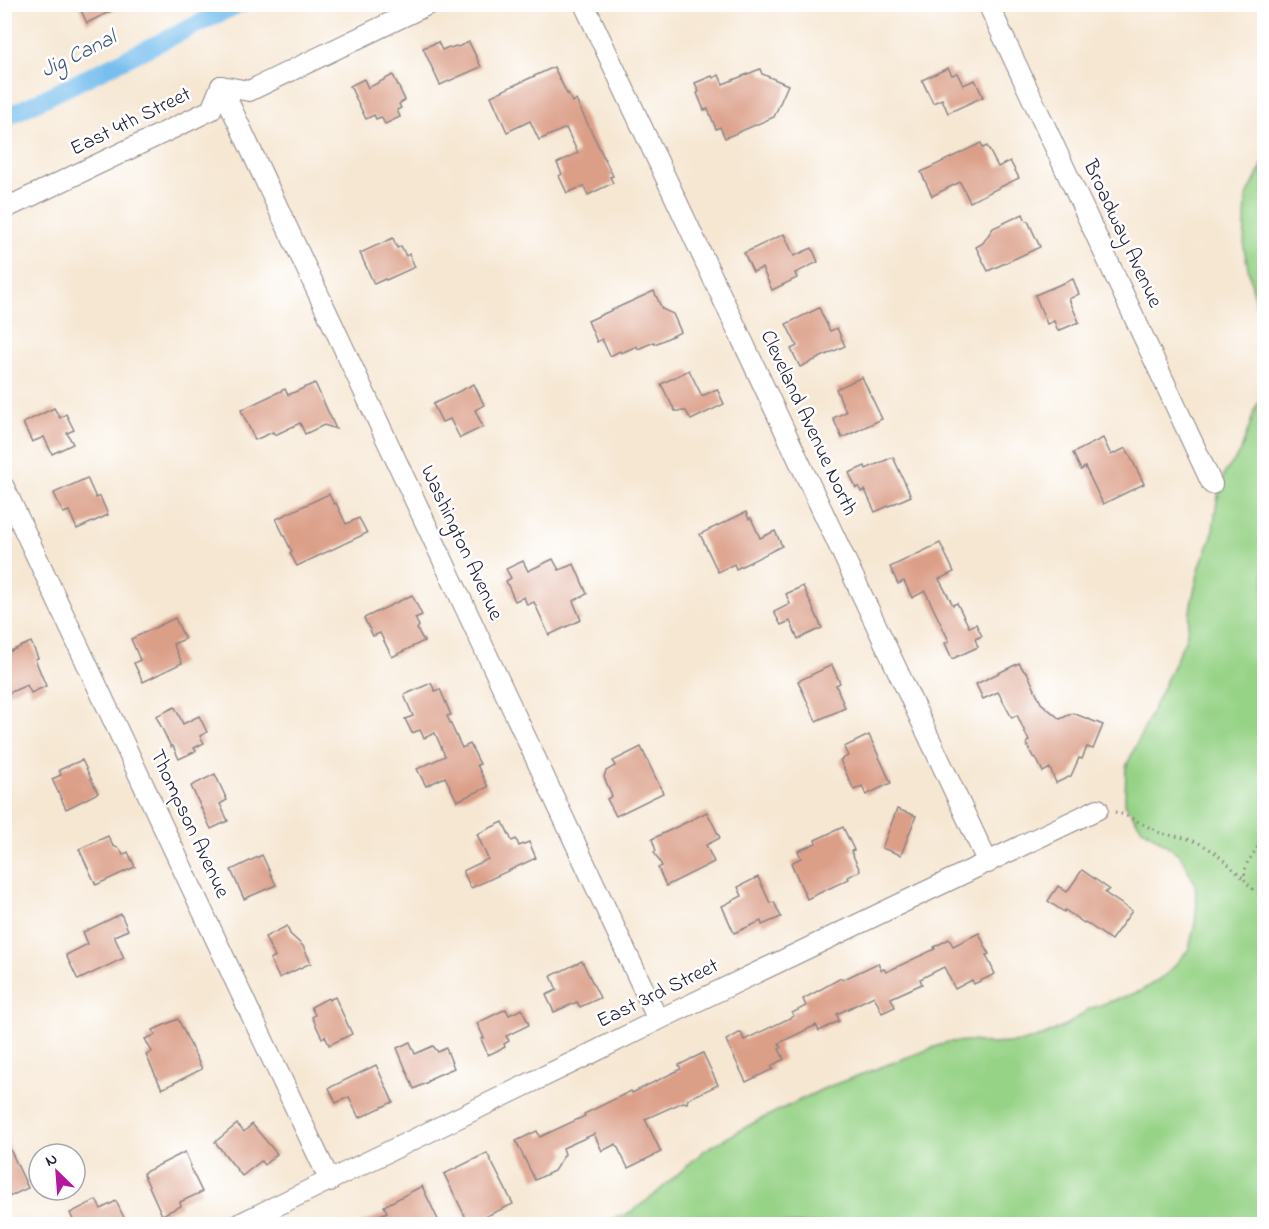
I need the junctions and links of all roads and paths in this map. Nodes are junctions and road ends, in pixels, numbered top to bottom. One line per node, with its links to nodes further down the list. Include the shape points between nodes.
1 (429, 4): 4 (street, East 4th Street, via 249,91)
2 (584, 4): 10 (street, Cleveland Avenue North)
3 (988, 4): 6 (street, Broadway Avenue)
4 (221, 86): 5 (street, East 4th Street, via 211,110); 13 (street, Washington Avenue)
5 (4, 209)
6 (1212, 484)
7 (4, 487): 14 (street, Thompson Avenue)
8 (1098, 809): 10 (street, East 3rd Street); 11 (path, via 1124,814 1162,833 1204,845)
9 (1264, 837): 11 (path, via 1246,865)
10 (988, 863): 13 (street, East 3rd Street)
11 (1244, 879): 12 (path)
12 (1264, 894)
13 (658, 1020): 14 (street, East 3rd Street)
14 (330, 1181): 15 (street, East 3rd Street)
15 (239, 1224)

